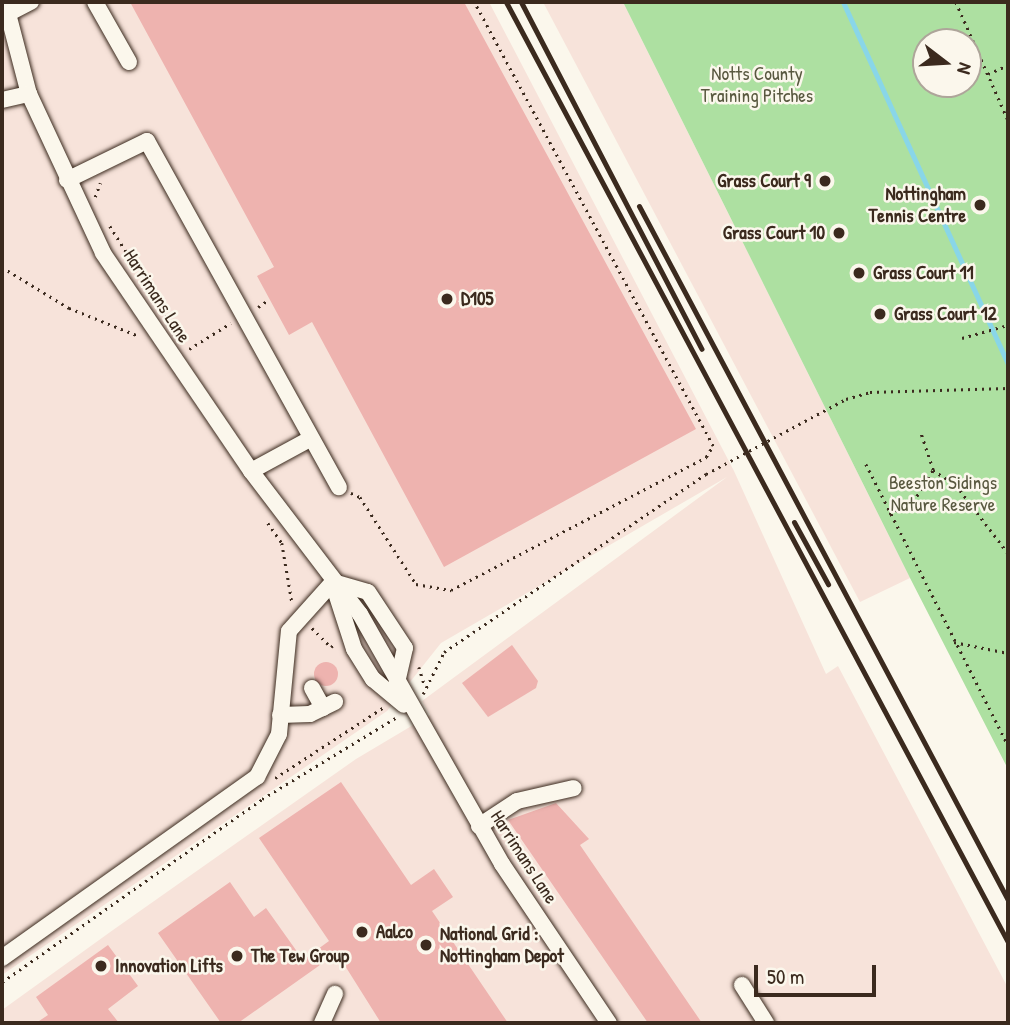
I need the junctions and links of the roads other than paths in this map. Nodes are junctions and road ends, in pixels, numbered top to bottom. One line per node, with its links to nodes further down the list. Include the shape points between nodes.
1 (31, 2): 3 (street)
2 (95, 2): 4 (street)
3 (6, 8): 5 (street, Harrimans Lane)
4 (129, 62)
5 (29, 94): 6 (street); 7 (street, Harrimans Lane)
6 (2, 100)
7 (67, 180): 8 (street, via 147,141); 9 (street, Harrimans Lane, via 145,332)
8 (310, 439): 9 (street); 10 (street)
9 (251, 471): 11 (street, Harrimans Lane)
10 (339, 487)
11 (333, 582): 12 (street, Harrimans Lane); 13 (street, via 368,592 405,648); 16 (street, Harrimans Lane, via 354,649 373,679); 17 (street, via 298,614 287,640)
12 (344, 595): 13 (street, via 363,602); 14 (street, Harrimans Lane)
13 (401, 666): 14 (street)
14 (397, 684): 16 (street, Harrimans Lane)
15 (312, 688): 17 (street, via 329,705)
16 (410, 709): 19 (street, Harrimans Lane)
17 (280, 715): 20 (street, via 275,748 248,786)
18 (574, 788): 19 (street, via 517,801)
19 (479, 825): 24 (street, Harrimans Lane)
20 (2, 958)
21 (742, 985): 25 (street)
22 (335, 994): 23 (street)
23 (322, 1023)
24 (609, 1023)
25 (766, 1023)

